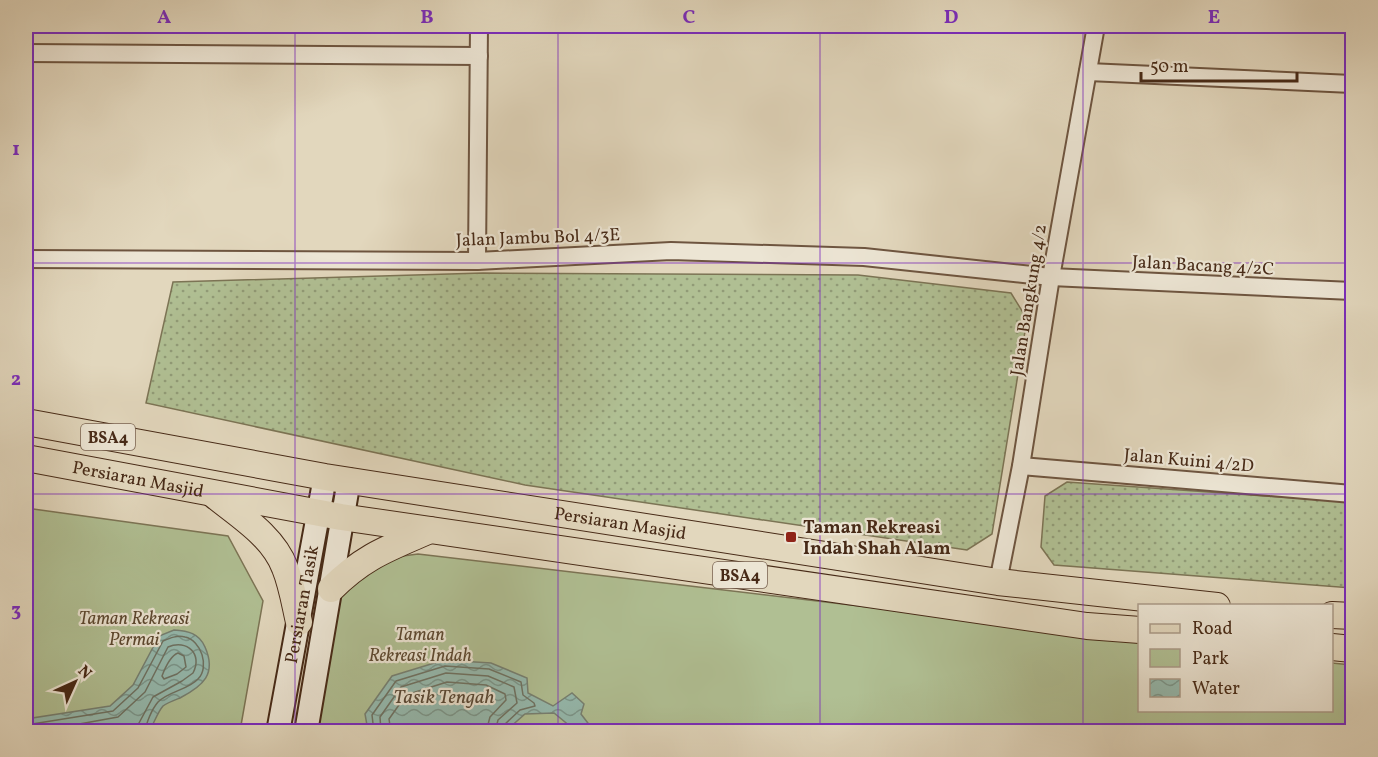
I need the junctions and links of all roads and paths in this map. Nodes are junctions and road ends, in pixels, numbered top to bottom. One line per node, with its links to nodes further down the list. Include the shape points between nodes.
1 (479, 26): 4 (street)
2 (1096, 26): 5 (street, Jalan Bangkung 4/2)
3 (26, 53): 4 (street)
4 (479, 56): 8 (street)
5 (1088, 72): 6 (street); 9 (street, Jalan Bangkung 4/2)
6 (1353, 84)
7 (26, 259): 8 (street, Jalan Jambu Bol 4/3E)
8 (477, 261): 9 (street, Jalan Jambu Bol 4/3E, via 671,251 864,257)
9 (1051, 277): 10 (street, Jalan Bacang 4/2C); 13 (street, Jalan Bangkung 4/2)
10 (1353, 291)
11 (26, 423): 14 (main road, Persiaran Masjid / BSA4)
12 (26, 458): 15 (main road, Persiaran Masjid / BSA4)
13 (1021, 466): 16 (street, Jalan Kuini 4/2D); 19 (street, Jalan Bangkung 4/2)
14 (337, 479): 17 (main road, Persiaran Tasik); 19 (main road, Persiaran Masjid / BSA4)
15 (210, 492): 17 (main road, Persiaran Masjid / BSA4); 24 (main road, via 273,546 285,568)
16 (1353, 494)
17 (330, 515): 18 (main road, Persiaran Masjid / BSA4); 20 (main road, Persiaran Tasik); 24 (main road, Persiaran Tasik)
18 (431, 530): 20 (main road, via 374,554); 25 (main road, Persiaran Masjid / BSA4, via 1087,626)
19 (998, 582): 21 (main road, Persiaran Masjid / BSA4)
20 (331, 589): 29 (main road, Persiaran Tasik)
21 (1199, 604)
22 (1333, 615): 23 (main road)
23 (1353, 616)
24 (299, 622): 28 (main road, Persiaran Tasik)
25 (1138, 630)
26 (1333, 647): 27 (main road)
27 (1353, 648)
28 (278, 732)
29 (306, 732)

